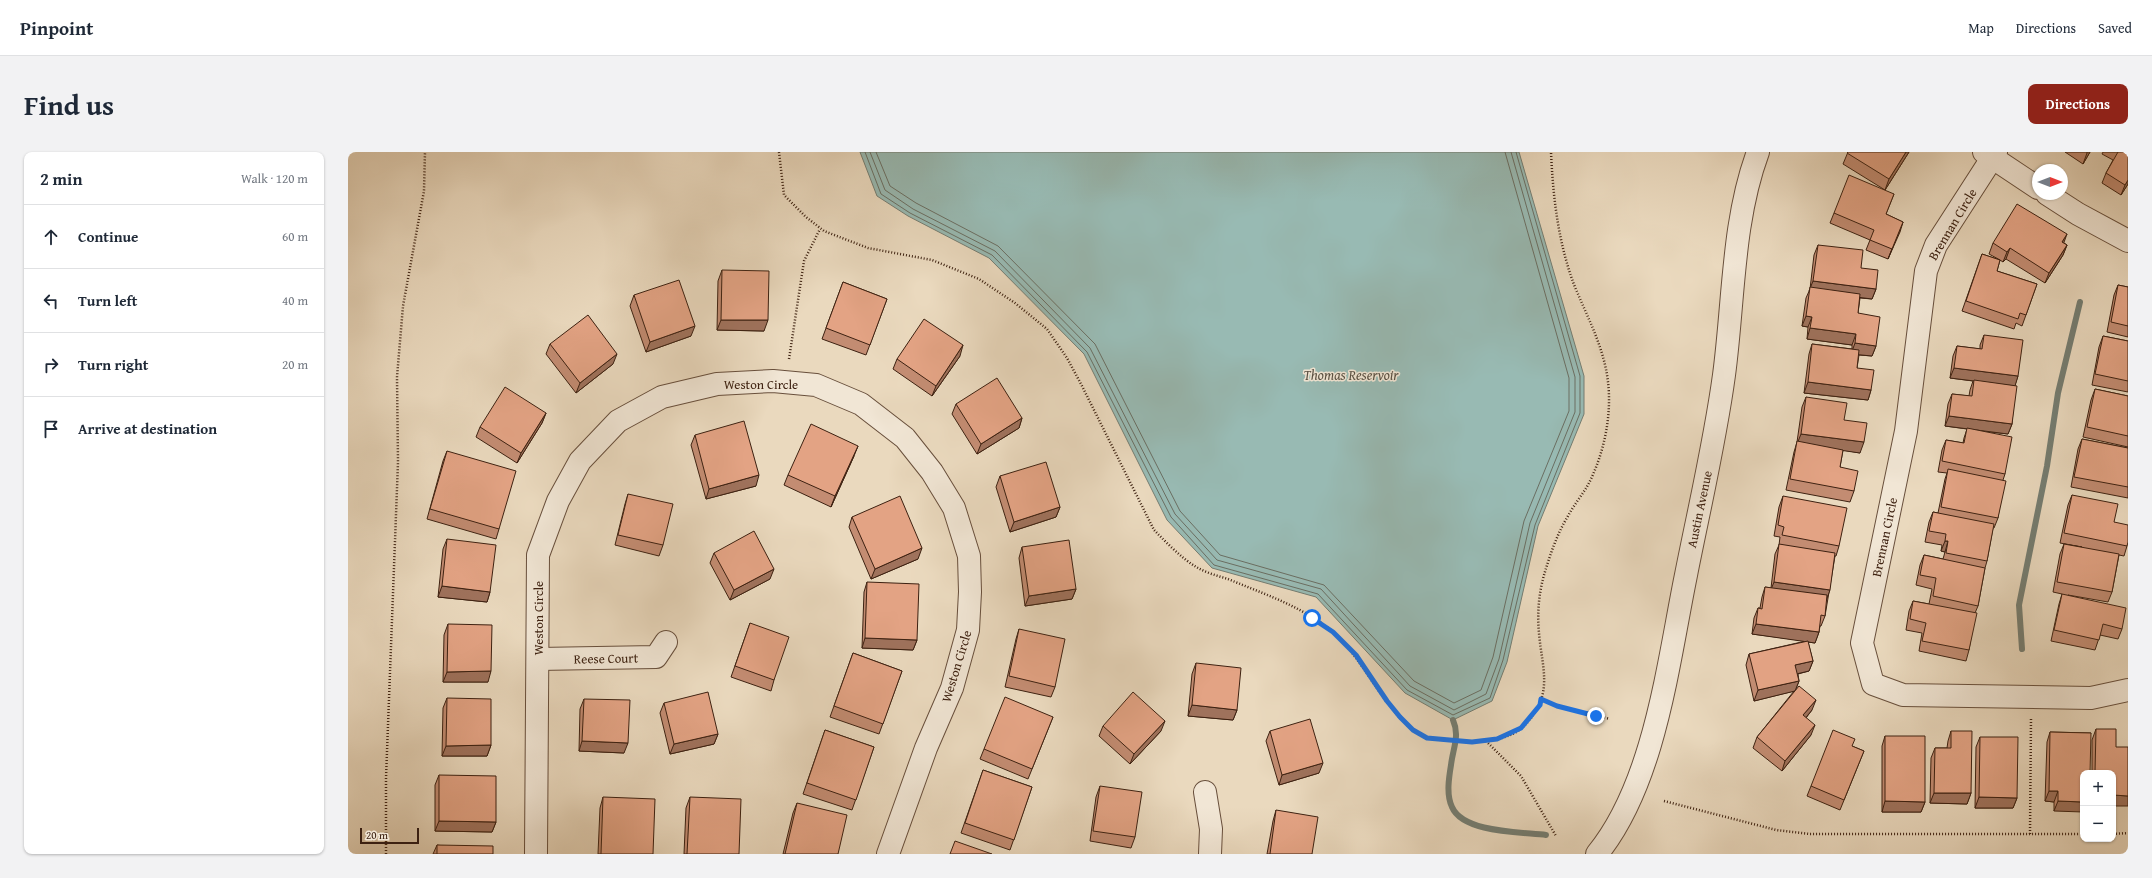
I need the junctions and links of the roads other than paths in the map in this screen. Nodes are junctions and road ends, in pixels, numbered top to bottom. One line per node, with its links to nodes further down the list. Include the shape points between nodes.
1 (1758, 152): 13 (street, Austin Avenue, via 1742,215 1724,376 1710,455 1657,716 1644,762 1628,802 1608,840)
2 (1991, 154): 3 (street); 8 (street, Brennan Circle, via 1936,245 1926,270 1906,431 1862,643 1873,684 1903,695 2091,698)
3 (2032, 184)
4 (2057, 200): 5 (street)
5 (2128, 241)
6 (666, 642): 7 (street, Reese Court, via 656,658)
7 (538, 659): 10 (street, Weston Circle); 11 (street, Weston Circle, via 538,555 558,501 580,461 618,422 662,397 717,384 773,381 816,385 861,404 905,438 932,472 954,508 969,556 968,630 952,688 926,748)
8 (2128, 690)
9 (1205, 792): 12 (street, via 1211,829)
10 (536, 854)
11 (888, 854)
12 (1210, 854)
13 (1597, 854)

